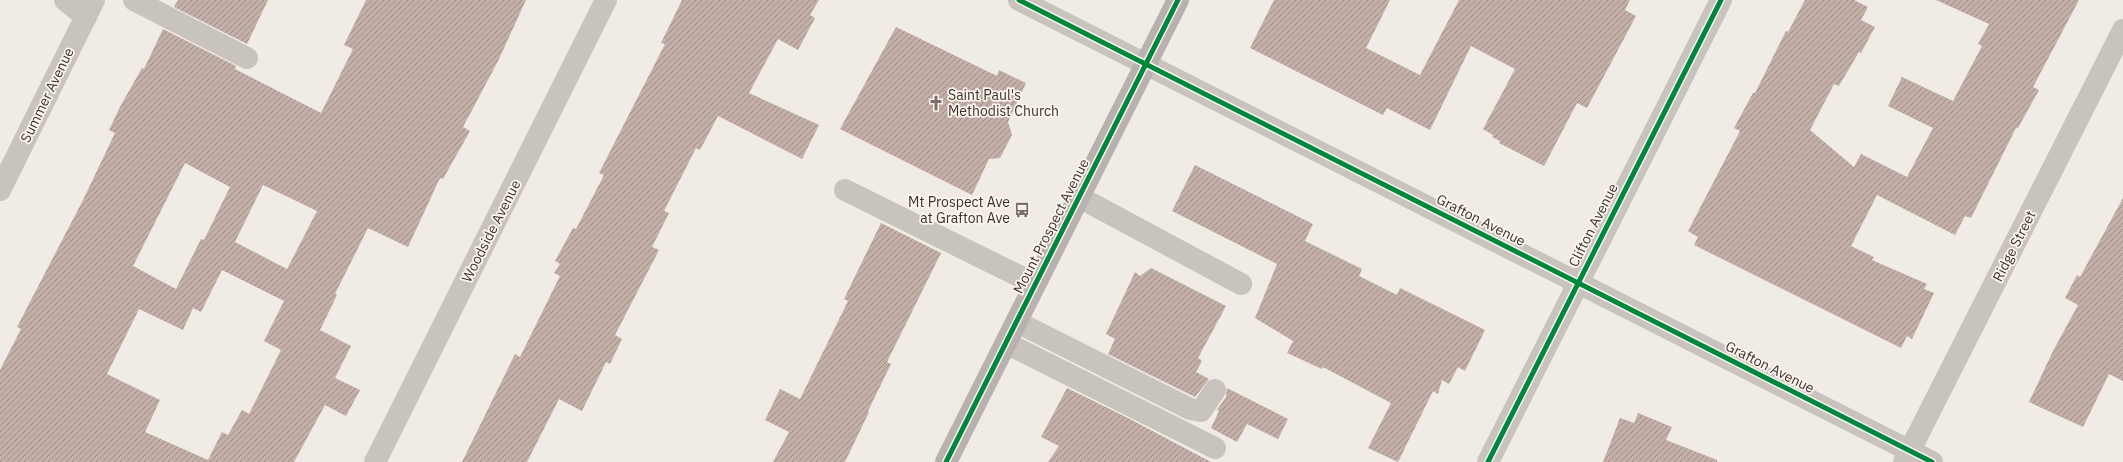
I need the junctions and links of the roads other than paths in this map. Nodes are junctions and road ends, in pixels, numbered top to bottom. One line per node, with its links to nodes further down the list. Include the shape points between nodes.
1 (65, 0): 7 (street)
2 (134, 0): 9 (street)
3 (606, 0): 22 (street, Woodside Avenue)
4 (1019, 0): 10 (street, Grafton Avenue)
5 (1178, 0): 10 (main road, Mount Prospect Avenue)
6 (1721, 0): 14 (street, Clifton Avenue)
7 (90, 8): 11 (street, Summer Avenue)
8 (2123, 30): 21 (street, Ridge Street)
9 (247, 58)
10 (1146, 64): 13 (main road, Mount Prospect Avenue); 14 (street, Grafton Avenue)
11 (0, 190)
12 (845, 190): 15 (street)
13 (1079, 197): 15 (main road, Mount Prospect Avenue); 16 (street)
14 (1578, 282): 21 (street, Grafton Avenue); 24 (street, Clifton Avenue)
15 (1036, 284): 17 (main road, Mount Prospect Avenue)
16 (1241, 284)
17 (1016, 322): 18 (main road, Mount Prospect Avenue); 19 (street, via 1190,409 1201,411)
18 (1006, 343): 20 (street); 23 (main road, Mount Prospect Avenue)
19 (1215, 390)
20 (1215, 448)
21 (1907, 457): 25 (street, Grafton Avenue)
22 (375, 462)
23 (946, 462)
24 (1488, 462)
25 (1932, 462)

